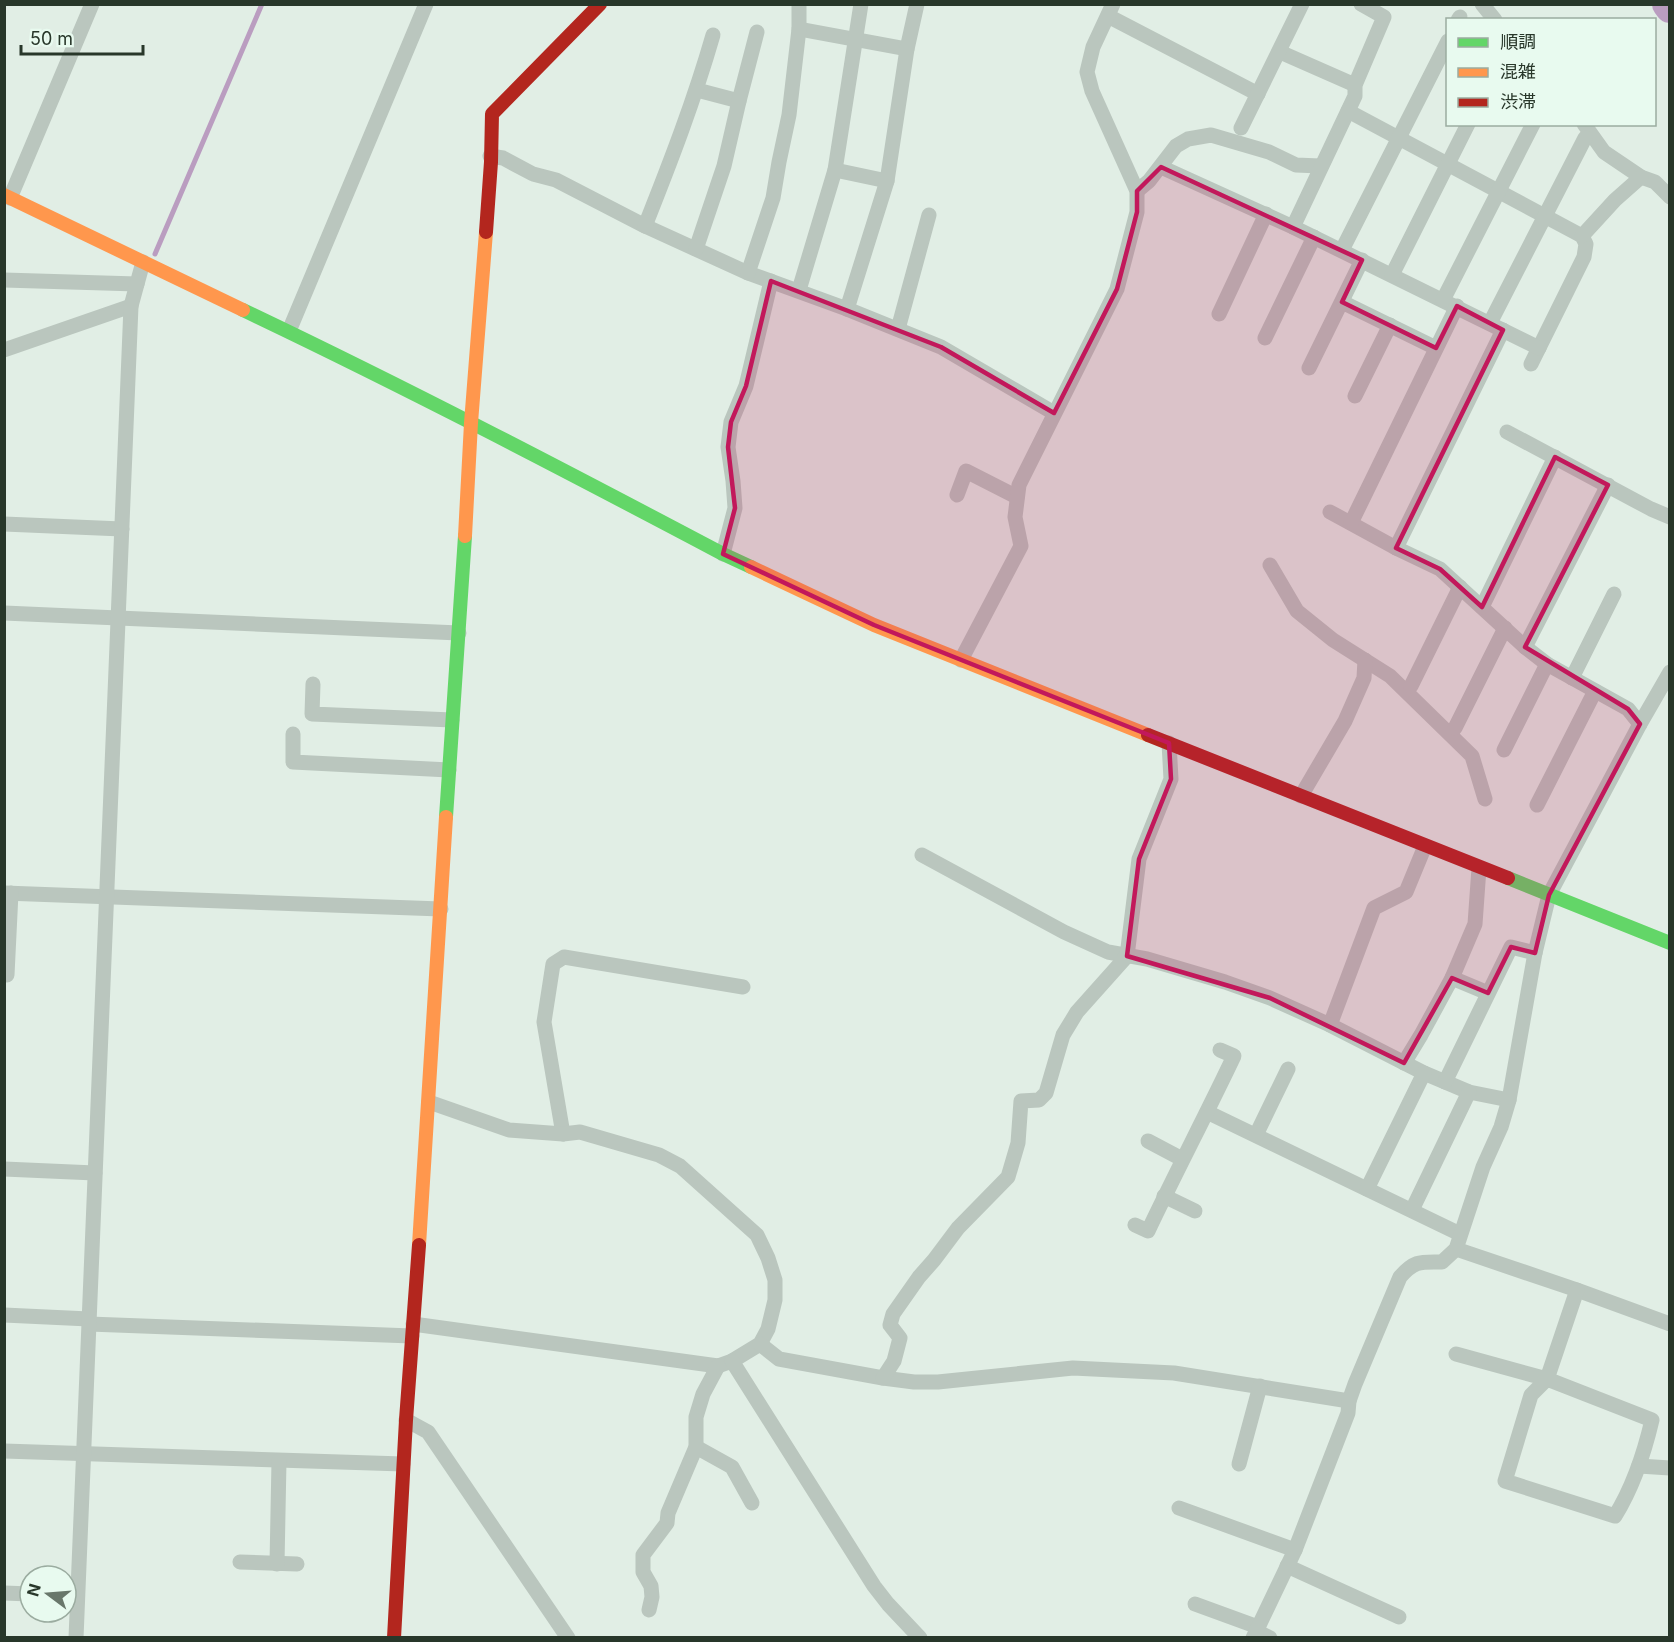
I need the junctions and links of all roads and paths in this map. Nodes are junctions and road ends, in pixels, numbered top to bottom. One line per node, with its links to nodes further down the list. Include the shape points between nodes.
1 (92, 4): 38 (street)
2 (426, 4): 65 (street)
3 (600, 4): 29 (street, via 492,114)
4 (799, 4): 12 (street)
5 (861, 4): 15 (street)
6 (917, 4): 17 (street)
7 (1361, 4): 19 (street, via 1384,17)
8 (1482, 4): 11 (street)
9 (1296, 6): 18 (street)
10 (1110, 10): 21 (street); 36 (street, via 1093,47 1087,72)
11 (1494, 18)
12 (799, 29): 15 (street); 51 (street, via 789,115 773,198)
13 (757, 32): 22 (street)
14 (713, 35): 20 (street)
15 (854, 40): 17 (street); 33 (street)
16 (1446, 45): 28 (street)
17 (908, 49): 35 (street)
18 (1280, 52): 19 (street); 21 (street)
19 (1355, 86): 23 (street)
20 (697, 90): 22 (street); 43 (street)
21 (1258, 94): 26 (street)
22 (739, 101): 47 (street, via 724,166)
23 (1348, 111): 28 (street); 31 (street)
24 (1467, 126): 30 (street)
25 (1532, 126): 37 (street)
26 (1241, 128)
27 (1585, 131): 34 (street, via 1604,152); 42 (street)
28 (1399, 138): 30 (street); 48 (street)
29 (490, 163): 43 (street, via 503,158 533,174 556,180); 74 (street)
30 (1448, 164): 37 (street); 52 (street)
31 (1320, 166): 32 (street, via 1296,165 1269,152 1211,135 1188,139 1176,146); 44 (street)
32 (1161, 167): 36 (street); 40 (street)
33 (835, 170): 35 (street); 56 (street)
34 (1641, 177): 39 (street, via 1655,182); 45 (street)
35 (887, 181): 60 (street)
36 (1137, 190): 73 (street, via 1137,212 1117,289)
37 (1499, 191): 42 (street); 58 (street)
38 (7, 196): 50 (street)
39 (1670, 197)
40 (1266, 214): 44 (street); 61 (street)
41 (929, 215): 64 (street)
42 (1546, 216): 45 (street); 63 (street)
43 (645, 226): 47 (street)
44 (1293, 226): 46 (street)
45 (1582, 236): 68 (street, via 1586,244 1584,257)
46 (1314, 237): 48 (street); 66 (street)
47 (696, 249): 51 (street)
48 (1342, 250): 49 (street)
49 (1362, 260): 52 (street); 57 (street)
50 (143, 262): 55 (street); 65 (street)
51 (748, 273): 54 (street)
52 (1392, 275): 58 (street)
53 (4, 280): 55 (street)
54 (771, 280): 56 (street); 86 (street, via 746,386 731,422 728,447 735,508)
55 (137, 284): 59 (street)
56 (799, 290): 60 (street)
57 (1342, 302): 62 (street); 71 (street)
58 (1450, 303): 63 (street); 67 (street)
59 (131, 306): 69 (street); 84 (street)
60 (847, 309): 64 (street)
61 (1219, 314)
62 (1390, 325): 67 (street); 72 (street)
63 (1496, 327): 68 (street); 85 (street)
64 (898, 329): 73 (street, via 941,347)
65 (289, 331): 74 (street)
66 (1265, 338)
67 (1436, 348): 82 (street)
68 (1539, 348): 70 (street)
69 (4, 350)
70 (1531, 364)
71 (1309, 368)
72 (1355, 396)
73 (1054, 414): 79 (street, via 1019,485)
74 (471, 423): 86 (street); 94 (street)
75 (1507, 432): 76 (street)
76 (1554, 457): 77 (street); 90 (street)
77 (1608, 485): 81 (street); 95 (street)
78 (957, 495): 79 (street, via 966,471)
79 (1017, 497): 96 (street, via 1015,516 1021,546)
80 (1330, 512): 82 (street)
81 (1670, 517)
82 (1351, 523): 85 (street)
83 (4, 524): 84 (street)
84 (122, 530): 92 (street)
85 (1396, 548): 88 (street, via 1440,568)
86 (723, 554): 96 (street, via 874,625)
87 (1270, 565): 97 (street, via 1297,611)
88 (1460, 587): 90 (street); 102 (street)
89 (1614, 594): 100 (street)
90 (1482, 607): 93 (street)
91 (4, 613): 92 (street)
92 (118, 618): 94 (street); 119 (street)
93 (1505, 628): 95 (street); 106 (street)
94 (459, 633): 104 (street)
95 (1525, 647): 98 (street)
96 (961, 660): 108 (street)
97 (1365, 660): 111 (street, via 1364,678 1345,721); 112 (street, via 1390,676 1472,756)
98 (1547, 664): 100 (street); 109 (street)
99 (1670, 672): 105 (street)
100 (1572, 678): 103 (street)
101 (313, 684): 104 (street, via 312,714)
102 (1411, 686)
103 (1595, 691): 105 (street, via 1628,709); 113 (street)
104 (453, 720): 110 (street)
105 (1640, 724): 118 (street)
106 (1455, 728)
107 (293, 734): 110 (street, via 293,762)
108 (1169, 743): 111 (street); 123 (street, via 1171,779 1140,859)
109 (1504, 750)
110 (448, 770): 120 (street)
111 (1301, 796): 114 (street)
112 (1485, 799)
113 (1537, 805)
114 (1425, 846): 116 (street); 128 (street, via 1407,892 1374,908)
115 (922, 855): 123 (street, via 1064,932 1108,952)
116 (1479, 868): 118 (street); 125 (street, via 1475,924)
117 (8, 893): 119 (street); 124 (street)
118 (1549, 895): 121 (street); 122 (street)
119 (107, 897): 120 (street); 143 (street)
120 (441, 909): 136 (street)
121 (1670, 943)
122 (1535, 953): 127 (street, via 1511,947); 135 (street)
123 (1127, 956): 128 (street, via 1147,958 1226,982); 159 (street, via 1077,1012 1063,1035 1046,1093 1039,1100 1021,1101 1018,1143 1008,1178 958,1228 893,1314 890,1325 900,1338 894,1361)
124 (7, 975)
125 (1452, 978): 127 (street); 130 (street)
126 (743, 987): 138 (street, via 564,957 553,964 544,1022)
127 (1488, 993): 133 (street)
128 (1330, 1025): 130 (street)
129 (1220, 1050): 137 (street, via 1234,1056)
130 (1404, 1062): 132 (street)
131 (1288, 1069): 139 (street)
132 (1424, 1073): 133 (street); 144 (street)
133 (1445, 1082): 134 (street)
134 (1469, 1092): 135 (street); 146 (street)
135 (1509, 1100): 149 (street)
136 (429, 1102): 138 (street, via 509,1130); 155 (street)
137 (1207, 1112): 139 (street); 141 (street)
138 (562, 1134): 156 (street, via 580,1132 659,1155 680,1166 757,1235 775,1280 776,1300)
139 (1256, 1135): 144 (street)
140 (1148, 1141): 141 (street)
141 (1182, 1159): 145 (street)
142 (4, 1169): 143 (street)
143 (95, 1173): 153 (street)
144 (1367, 1189): 146 (street)
145 (1164, 1196): 147 (street); 148 (street, via 1148,1231)
146 (1412, 1210): 149 (street)
147 (1195, 1211)
148 (1135, 1225)
149 (1460, 1234): 150 (street)
150 (1456, 1249): 151 (street); 162 (street, via 1442,1262 1418,1263 1400,1276)
151 (1577, 1290): 154 (street); 160 (street)
152 (4, 1315): 153 (street)
153 (89, 1321): 155 (street); 166 (street)
154 (1670, 1324)
155 (412, 1330): 158 (street); 163 (street)
156 (760, 1344): 158 (street); 159 (street, via 779,1359)
157 (1456, 1353): 160 (street)
158 (725, 1364): 164 (street, via 703,1394 696,1417); 186 (street, via 874,1586)
159 (883, 1378): 161 (street, via 938,1382 1073,1368 1174,1373)
160 (1546, 1379): 170 (street, via 1652,1420); 170 (street, via 1531,1395 1505,1481 1615,1516)
161 (1260, 1386): 162 (street); 169 (street)
162 (1349, 1401): 174 (street, via 1348,1413)
163 (406, 1420): 168 (street); 185 (street, via 428,1432)
164 (696, 1447): 172 (street, via 732,1467); 181 (street, via 667,1523 643,1555 642,1572 651,1586)
165 (4, 1451): 166 (street)
166 (84, 1454): 167 (street); 176 (street)
167 (279, 1461): 168 (street); 177 (street)
168 (403, 1464): 184 (street)
169 (1239, 1464)
170 (1639, 1466): 171 (street)
171 (1670, 1468)
172 (752, 1503)
173 (1179, 1508): 174 (street)
174 (1294, 1550): 179 (street)
175 (240, 1562): 177 (street)
176 (75, 1564)
177 (277, 1564): 178 (street)
178 (297, 1564)
179 (1287, 1566): 182 (street); 183 (street)
180 (1195, 1604): 183 (street)
181 (649, 1610)
182 (1399, 1617)
183 (1259, 1633)
184 (394, 1638)
185 (568, 1638)
186 (920, 1638)

